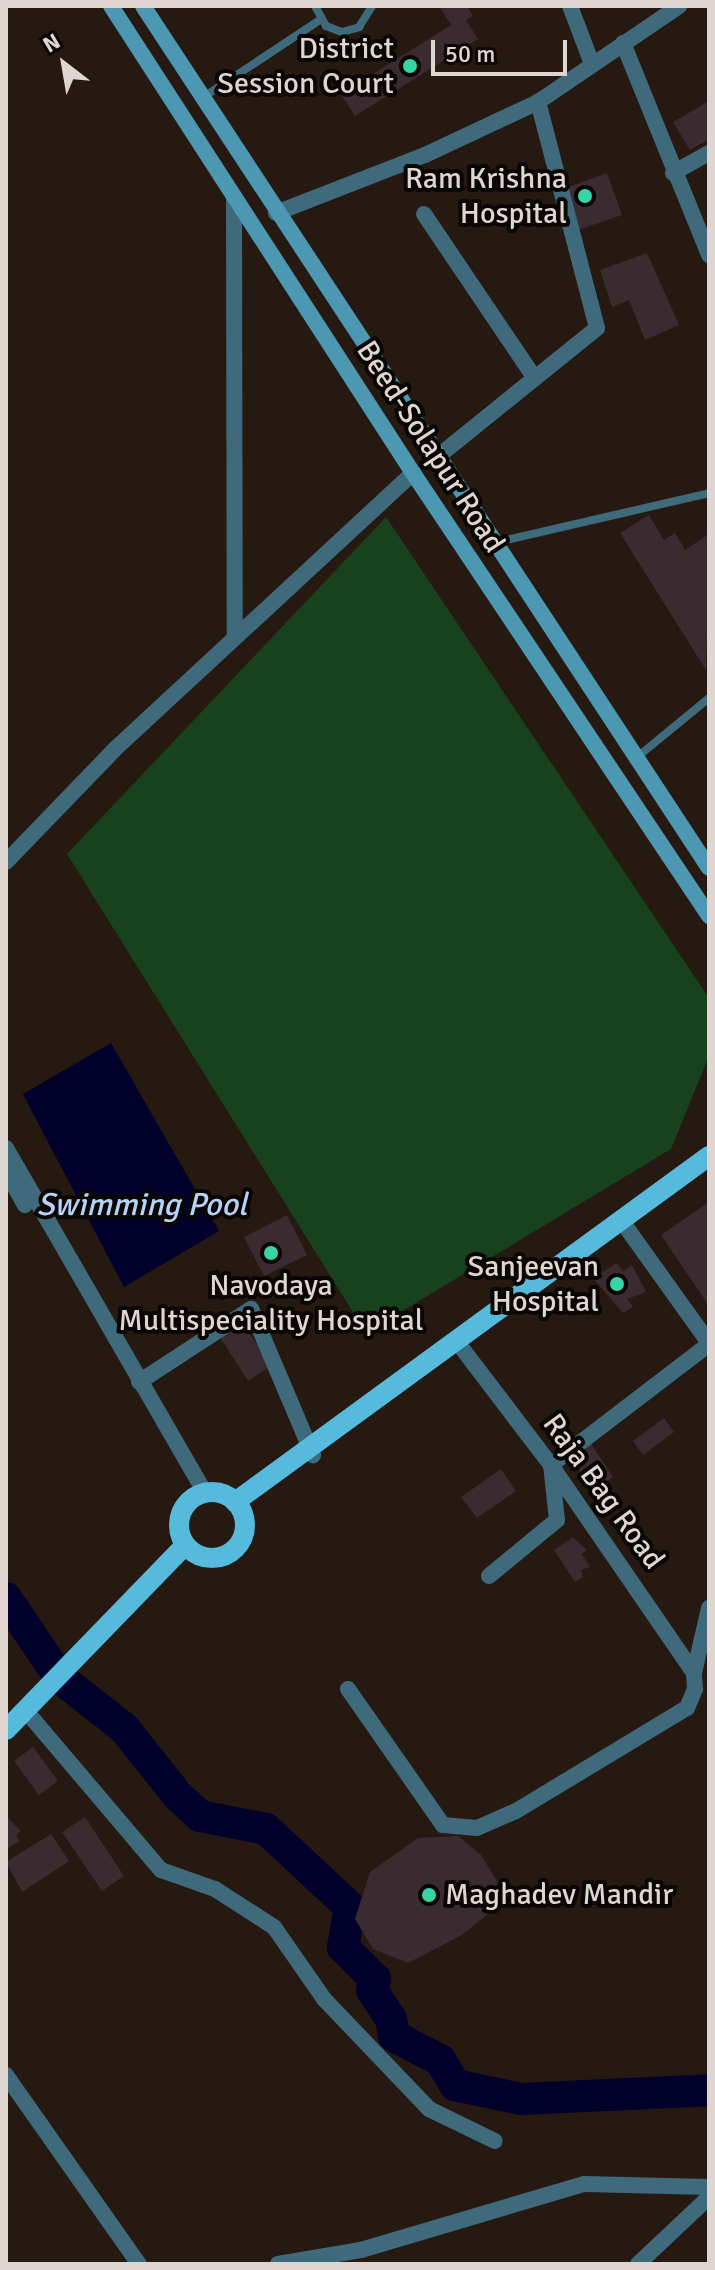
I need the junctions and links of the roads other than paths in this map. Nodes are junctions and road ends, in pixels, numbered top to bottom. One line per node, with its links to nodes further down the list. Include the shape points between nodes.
1 (111, 6): 14 (main road, Beed-Solapur Road)
2 (143, 6): 10 (main road, Beed-Solapur Road)
3 (315, 6): 7 (lane)
4 (372, 6): 7 (lane, via 366,21 351,31 334,31)
5 (570, 6): 9 (street)
6 (679, 6): 8 (street)
7 (320, 20): 10 (lane)
8 (623, 43): 9 (street); 13 (street)
9 (592, 64): 11 (street)
10 (202, 98): 15 (main road, Beed-Solapur Road)
11 (538, 102): 15 (street, via 425,155); 19 (street, via 597,328)
12 (709, 153): 13 (street)
13 (673, 173): 17 (street)
14 (234, 199): 21 (main road, Beed-Solapur Road); 24 (street)
15 (276, 213): 20 (main road, Beed-Solapur Road)
16 (424, 214): 19 (street)
17 (704, 231): 18 (street)
18 (709, 255)
19 (534, 377): 20 (street)
20 (436, 458): 23 (main road, Beed-Solapur Road)
21 (413, 473): 24 (street); 29 (main road, Beed-Solapur Road)
22 (709, 493): 23 (lane)
23 (492, 543): 26 (main road, Beed-Solapur Road)
24 (235, 637): 27 (street, via 115,749)
25 (709, 698): 26 (lane)
26 (636, 758): 28 (main road, Beed-Solapur Road)
27 (6, 862)
28 (709, 868)
29 (709, 916)
30 (6, 1148): 37 (street)
31 (709, 1156): 38 (main road)
32 (6, 1171): 40 (street)
33 (709, 1173): 34 (main road)
34 (626, 1227): 35 (street); 36 (main road)
35 (709, 1344): 39 (street)
36 (461, 1347): 38 (main road); 39 (street, Raja Bag Road)
37 (139, 1382): 38 (street, via 251,1309); 40 (street)
38 (312, 1451): 41 (main road)
39 (551, 1465): 43 (street, via 557,1520); 45 (street, Raja Bag Road)
40 (200, 1495): 41 (main road); 42 (main road, via 178,1524)
41 (238, 1506): 42 (main road, via 244,1532 233,1550 213,1558)
42 (185, 1545): 47 (main road)
43 (489, 1576)
44 (709, 1608): 45 (street)
45 (694, 1673): 46 (street, via 695,1689 687,1708 516,1811 477,1828 443,1825)
46 (348, 1689)
47 (26, 1711): 48 (main road); 50 (street, via 161,1870 215,1889 274,1927 324,1999 429,2109)
48 (6, 1730)
49 (6, 2075): 54 (street)
50 (495, 2141)
51 (709, 2187): 53 (street, via 584,2184)
52 (709, 2197): 57 (street)
53 (361, 2250): 55 (street); 56 (street)
54 (139, 2264)
55 (278, 2264)
56 (372, 2264)
57 (638, 2264)

